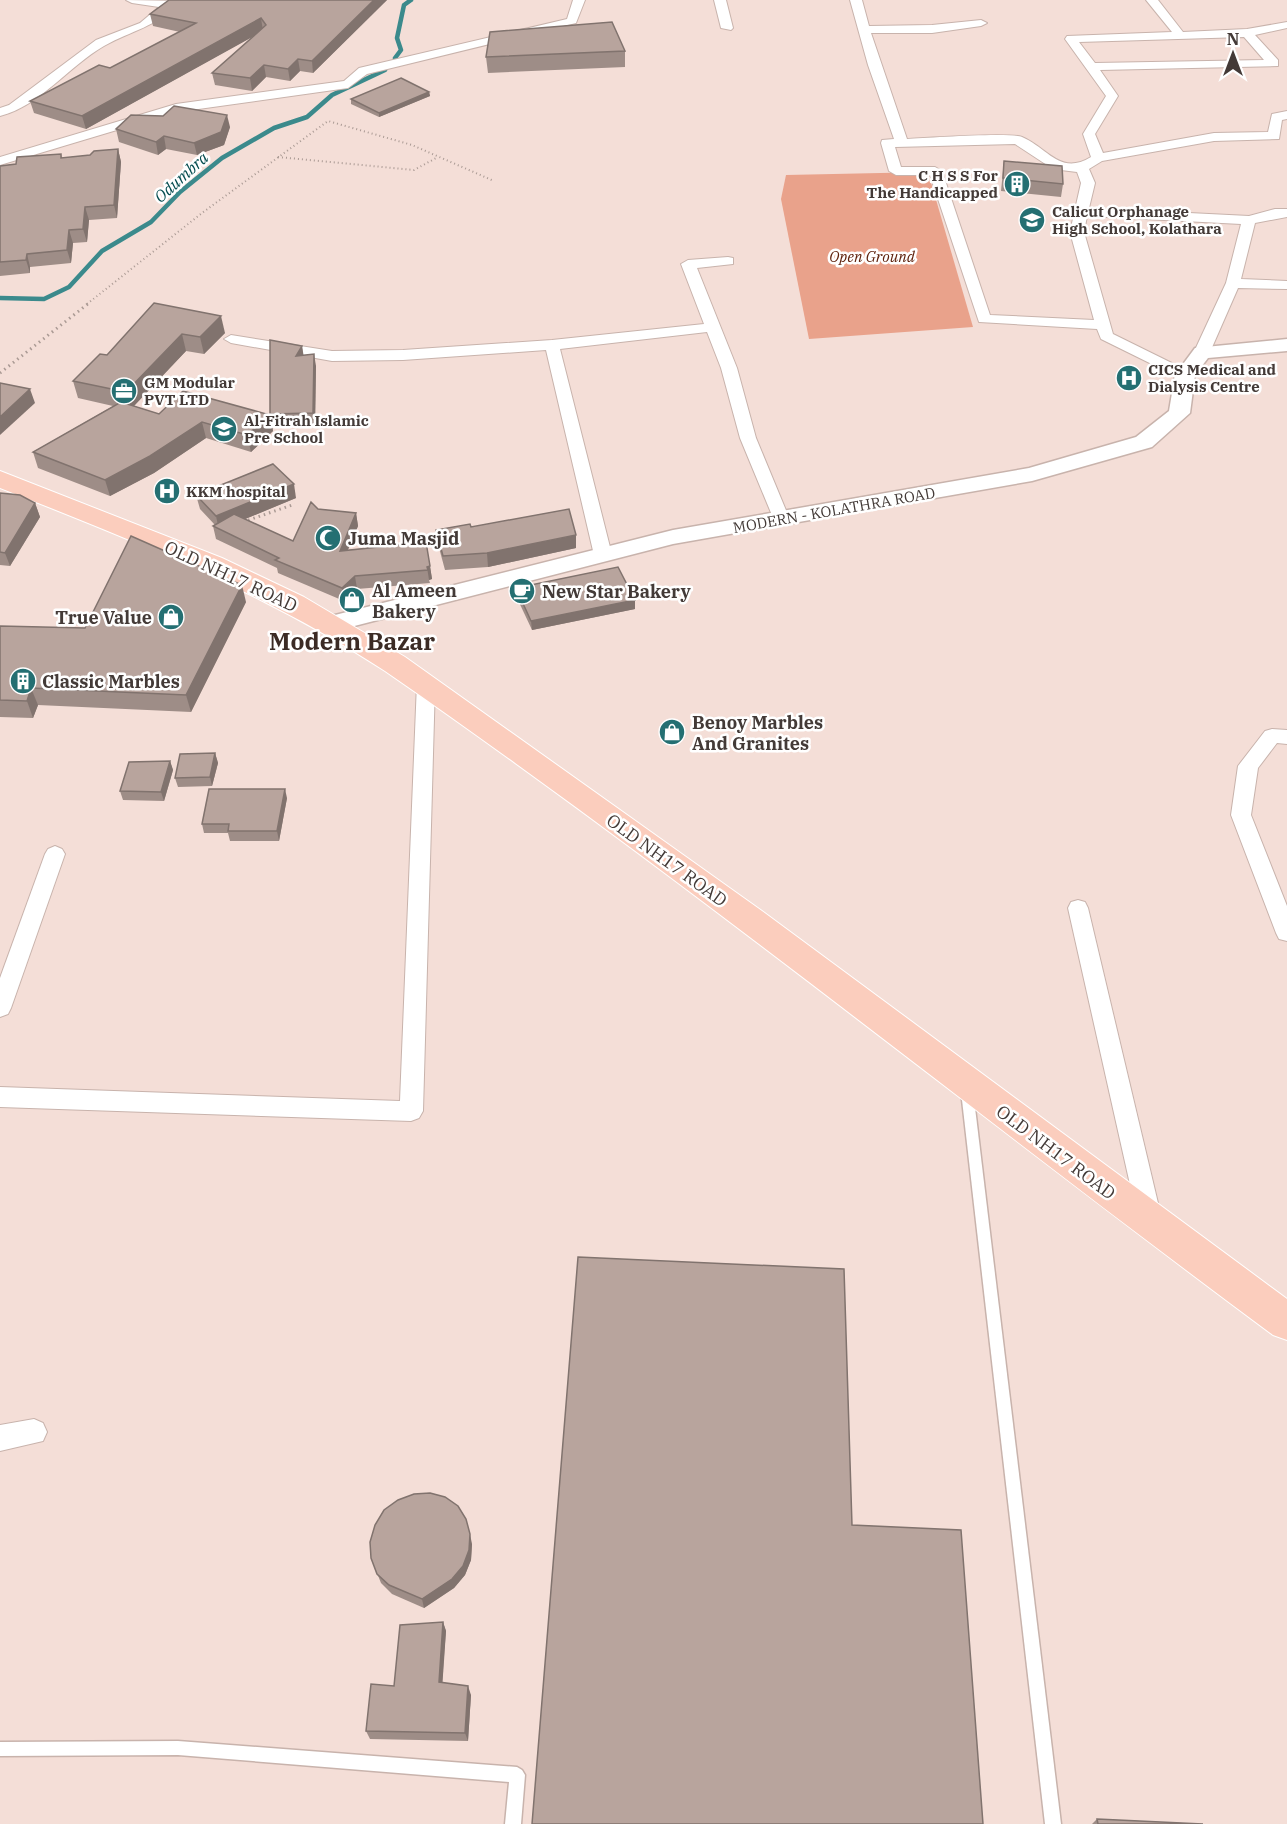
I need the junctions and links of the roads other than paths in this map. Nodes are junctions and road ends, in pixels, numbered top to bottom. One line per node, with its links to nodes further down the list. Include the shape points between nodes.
1 (132, 0): 6 (street)
2 (579, 0): 20 (street, via 572,21 363,71 348,84 176,108)
3 (720, 0): 9 (street)
4 (856, 0): 10 (street)
5 (1152, 0): 12 (street)
6 (172, 3): 16 (street, via 144,25 100,43 13,108)
7 (981, 23): 10 (street, via 932,29)
8 (1287, 25): 11 (street)
9 (727, 28)
10 (863, 30): 18 (street)
11 (1247, 33): 12 (street); 13 (street)
12 (1180, 35): 14 (street, via 1071,39)
13 (1274, 63): 14 (street); 15 (street, via 1281,71)
14 (1091, 67): 19 (street, via 1112,96 1089,134)
15 (1287, 71)
16 (0, 111)
17 (1287, 115): 19 (street, via 1276,117 1274,136 1214,137)
18 (903, 143): 21 (street, via 1018,140 1058,166); 28 (street, via 887,143 896,171 935,171 984,319)
19 (1098, 158): 21 (street)
20 (0, 161)
21 (1082, 168): 22 (street, via 1088,183)
22 (1081, 212): 24 (street); 28 (street, via 1077,232)
23 (1287, 213): 24 (street)
24 (1249, 220): 26 (street)
25 (728, 261): 29 (street, via 688,264)
26 (1233, 283): 27 (street); 33 (street)
27 (1287, 285)
28 (1104, 326): 34 (street, via 1106,336)
29 (713, 327): 31 (street); 36 (street, via 748,438)
30 (231, 339): 31 (street, via 332,356)
31 (552, 345): 37 (street)
32 (1287, 345): 33 (main road)
33 (1202, 352): 34 (main road, MODERN - KOLATHRA ROAD)
34 (1185, 375): 36 (main road, MODERN - KOLATHRA ROAD, via 1179,413 1144,442 1032,474)
35 (0, 479): 38 (main road, OLD NH17 ROAD, via 130,542 217,567)
36 (782, 520): 37 (main road, MODERN - KOLATHRA ROAD, via 674,537)
37 (603, 555): 38 (main road, MODERN - KOLATHRA ROAD)
38 (331, 624): 39 (main road, OLD NH17 ROAD)
39 (426, 683): 45 (main road, OLD NH17 ROAD); 46 (street, via 411,1111)
40 (1287, 737): 43 (street, via 1272,736 1248,766 1241,815)
41 (55, 854): 44 (street)
42 (1078, 908): 47 (street)
43 (1287, 933)
44 (0, 1008)
45 (966, 1083): 47 (main road, OLD NH17 ROAD); 53 (lane)
46 (0, 1097)
47 (1151, 1224): 48 (main road, OLD NH17 ROAD)
48 (1287, 1322)
49 (34, 1432): 50 (street)
50 (0, 1438)
51 (0, 1749): 52 (lane, via 178,1748 517,1775)
52 (513, 1824)
53 (1053, 1824)

